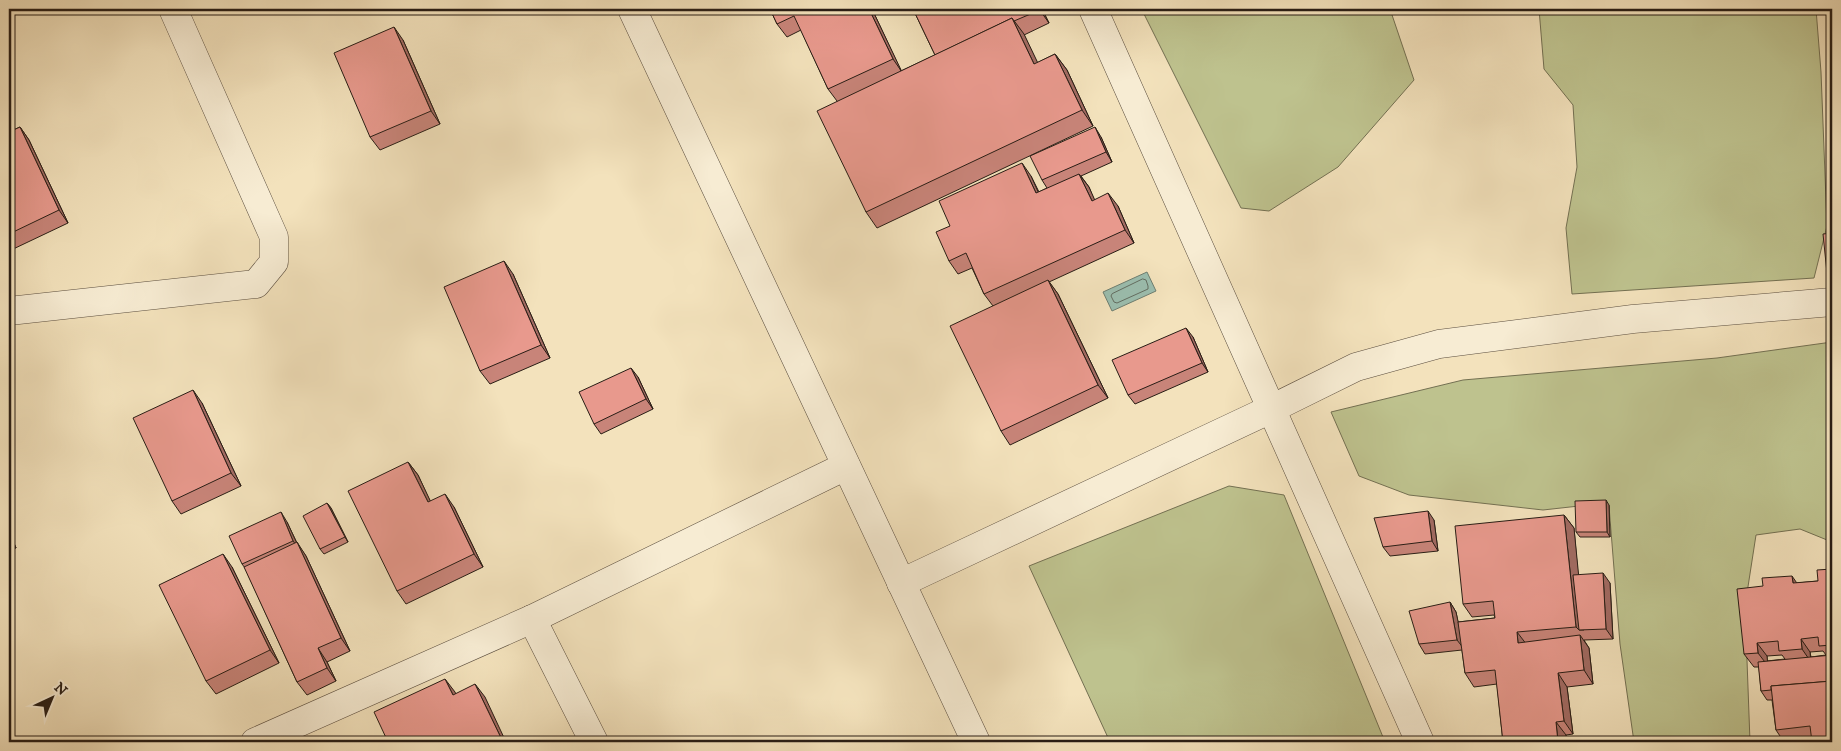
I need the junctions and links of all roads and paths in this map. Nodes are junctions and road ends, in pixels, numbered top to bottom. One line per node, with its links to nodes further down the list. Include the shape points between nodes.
1 (174, 9): 5 (street, via 274,237 274,262 256,284)
2 (632, 9): 7 (street)
3 (1093, 9): 6 (street)
4 (1832, 302): 6 (street, via 1633,319 1439,344 1356,367)
5 (9, 311)
6 (1271, 409): 8 (street); 13 (street)
7 (846, 466): 8 (street); 9 (street)
8 (901, 583): 12 (street)
9 (532, 619): 10 (street); 11 (street)
10 (255, 742)
11 (594, 742)
12 (976, 742)
13 (1420, 742)

